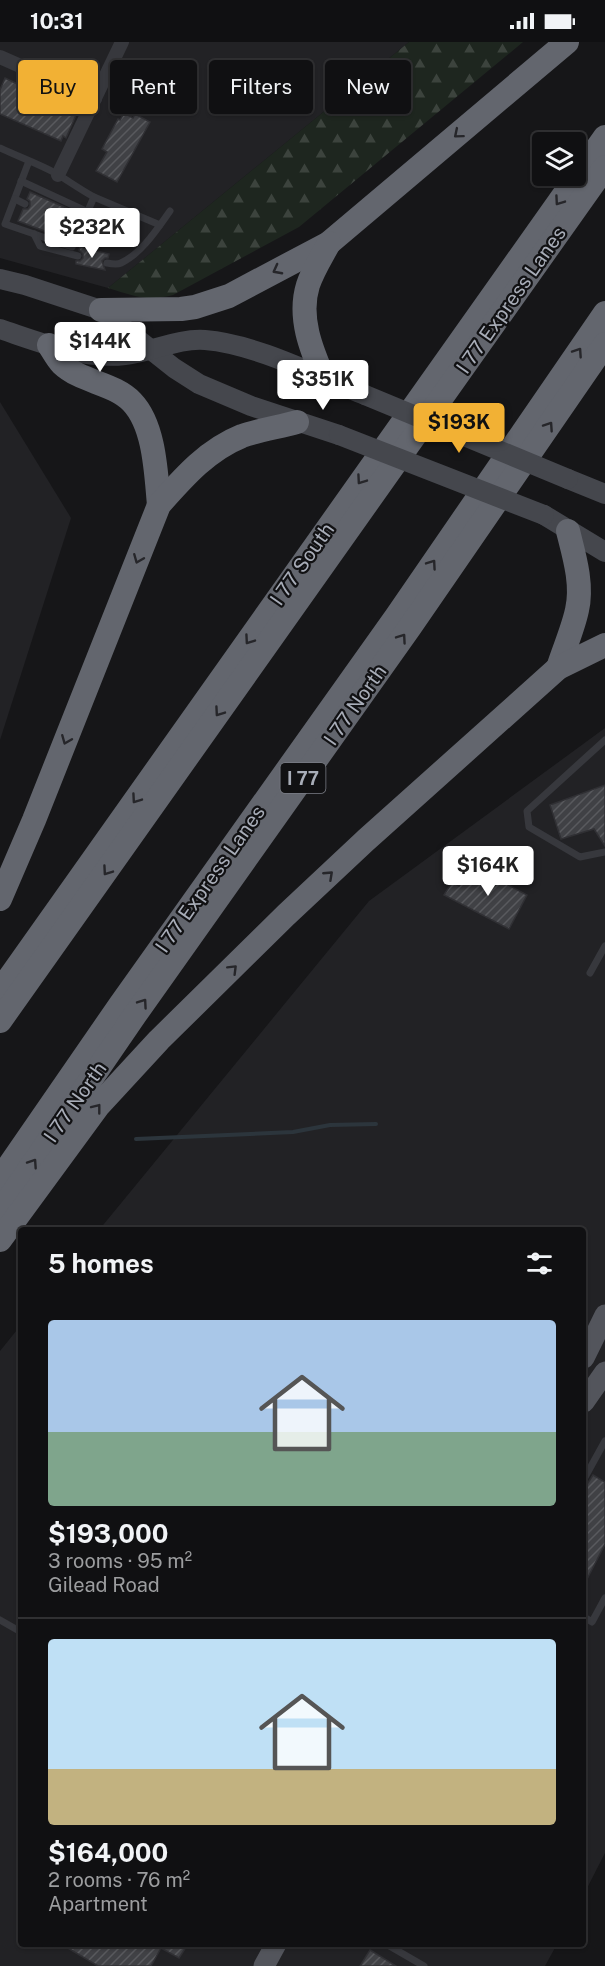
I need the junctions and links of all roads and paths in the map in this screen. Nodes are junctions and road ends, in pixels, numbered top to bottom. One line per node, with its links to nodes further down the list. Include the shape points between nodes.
1 (122, 42): 5 (street)
2 (567, 42): 20 (highway, one-way to 20)
3 (0, 57): 4 (street)
4 (18, 65)
5 (98, 93)
6 (88, 114): 11 (street)
7 (605, 136): 43 (highway, I 77 South, one-way to 43)
8 (0, 148): 9 (lane)
9 (29, 162): 11 (lane); 12 (lane)
10 (605, 167): 44 (highway, I 77 Express Lanes, one-way to 44)
11 (58, 175): 13 (lane)
12 (21, 182): 14 (lane); 17 (lane)
13 (94, 197): 17 (lane); 18 (lane)
14 (15, 199): 15 (lane); 19 (lane, via 5,224)
15 (25, 204)
16 (170, 211): 18 (lane)
17 (88, 212): 19 (lane, via 77,228 72,247)
18 (160, 225): 22 (lane, via 127,259 119,264)
19 (34, 234): 21 (lane, via 40,246)
20 (329, 243): 24 (highway, one-way to 24, via 229,296 195,308); 30 (highway, via 308,284 304,309 313,355)
21 (78, 256)
22 (107, 263)
23 (0, 279): 24 (main road)
24 (101, 310): 29 (main road)
25 (605, 313): 45 (highway, I 77 Express Lanes / I 77, one-way to 25)
26 (0, 329): 28 (main road)
27 (605, 344): 46 (highway, I 77 North / I 77, one-way to 27)
28 (49, 345): 29 (main road, via 108,355); 33 (highway, via 62,364 132,402 145,422 153,452)
29 (150, 349): 30 (main road, via 192,340 231,344); 31 (main road, via 199,384)
30 (324, 379): 32 (main road, bridge)
31 (297, 423): 33 (highway, via 242,436 219,448 191,469); 34 (main road, bridge, via 339,435 544,515)
32 (605, 494)
33 (159, 505): 40 (highway, one-way to 40)
34 (568, 531): 35 (main road); 37 (highway, via 575,557 578,600)
35 (605, 552)
36 (605, 645): 37 (highway)
37 (558, 668): 47 (highway, one-way to 37, via 99,1105 152,1048 358,847)
38 (605, 740): 39 (lane, via 527,811 529,827 580,857)
39 (605, 852)
40 (0, 899)
41 (605, 946): 42 (lane)
42 (590, 973)
43 (0, 991)
44 (0, 1021)
45 (0, 1179)
46 (0, 1212)
47 (0, 1240)
48 (605, 1315): 49 (main road)
49 (586, 1354)
50 (605, 1372): 51 (main road)
51 (586, 1399)
52 (605, 1441): 53 (lane)
53 (586, 1475)
54 (605, 1598): 55 (lane, via 592,1622)
55 (586, 1618)
56 (0, 1620): 57 (lane)
57 (18, 1630)
58 (274, 1947): 60 (main road)
59 (391, 1947): 61 (lane)
60 (264, 1966)
61 (424, 1966)

